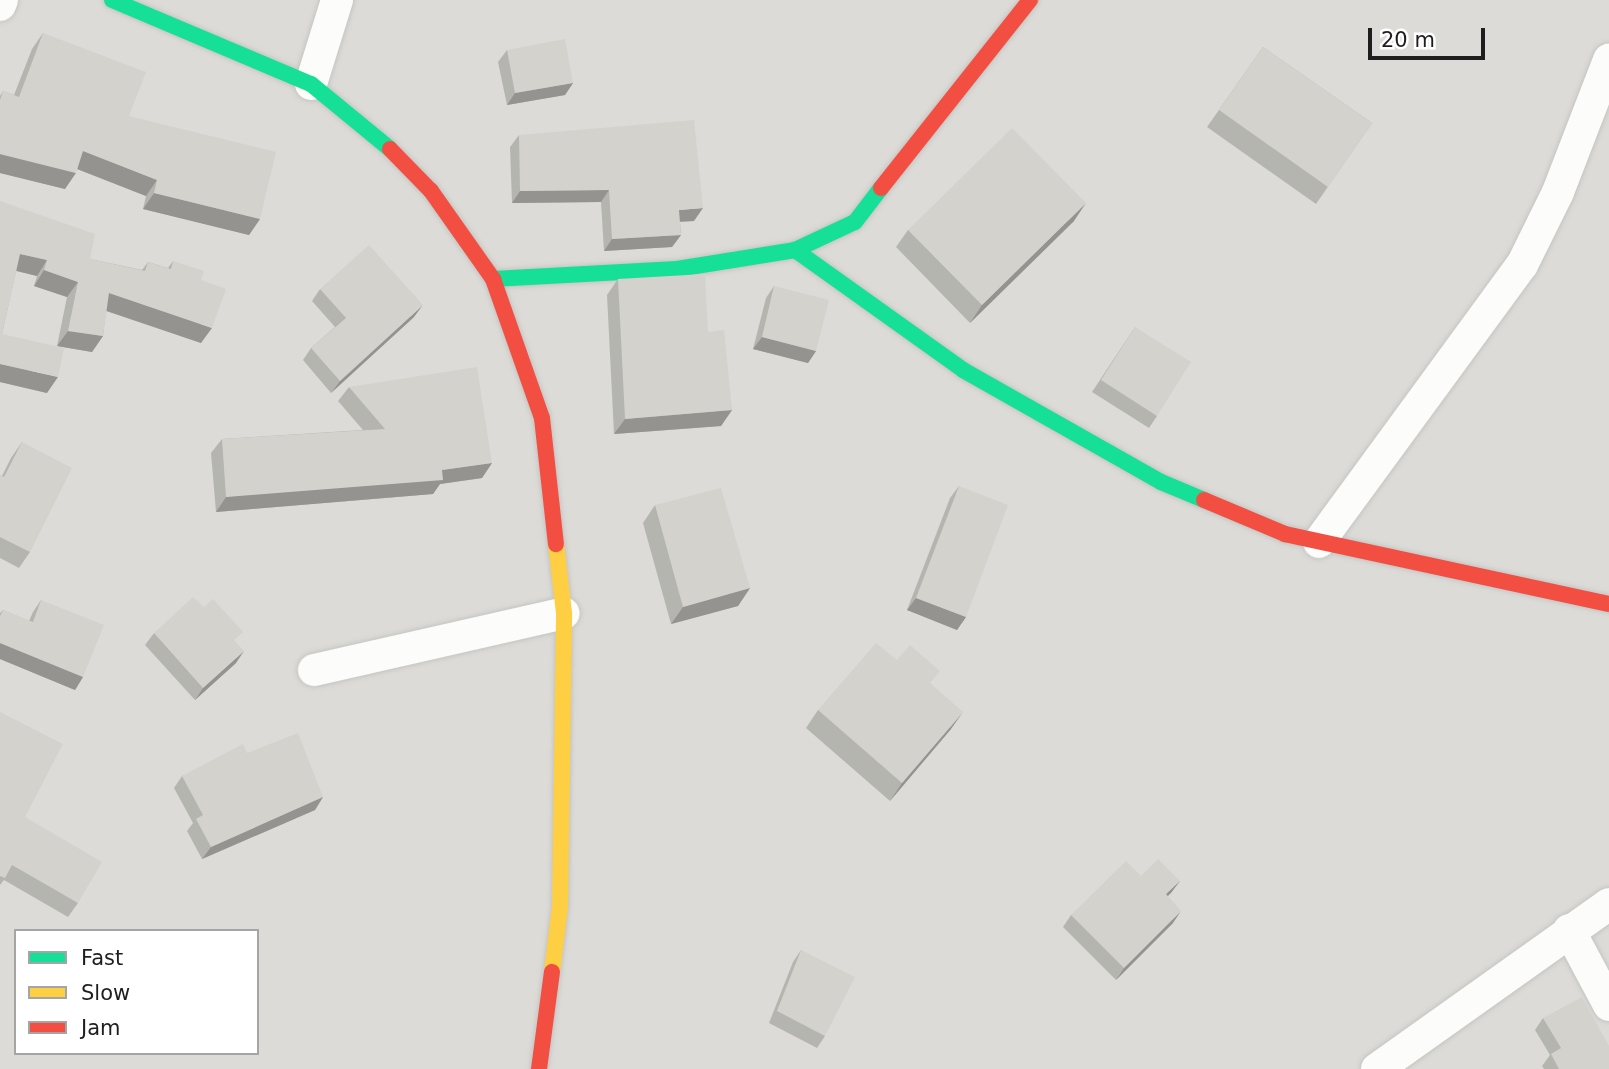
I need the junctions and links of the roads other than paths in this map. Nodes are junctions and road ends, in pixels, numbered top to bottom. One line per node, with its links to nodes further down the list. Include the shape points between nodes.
1 (112, 0): 5 (street)
2 (337, 0): 5 (street)
3 (1030, 0): 6 (street, via 855,222)
4 (1609, 60): 8 (street, via 1558,192 1522,265)
5 (311, 84): 7 (street, via 369,128 431,191)
6 (795, 250): 7 (street, via 677,269); 8 (street, via 964,370 1161,482 1285,534)
7 (493, 279): 10 (street, via 542,418)
8 (1319, 542): 9 (street)
9 (1609, 604)
10 (564, 613): 11 (street); 15 (street, via 560,907)
11 (314, 670)
12 (1609, 904): 13 (street)
13 (1569, 930): 14 (street); 16 (street)
14 (1609, 1005)
15 (539, 1069)
16 (1377, 1069)

